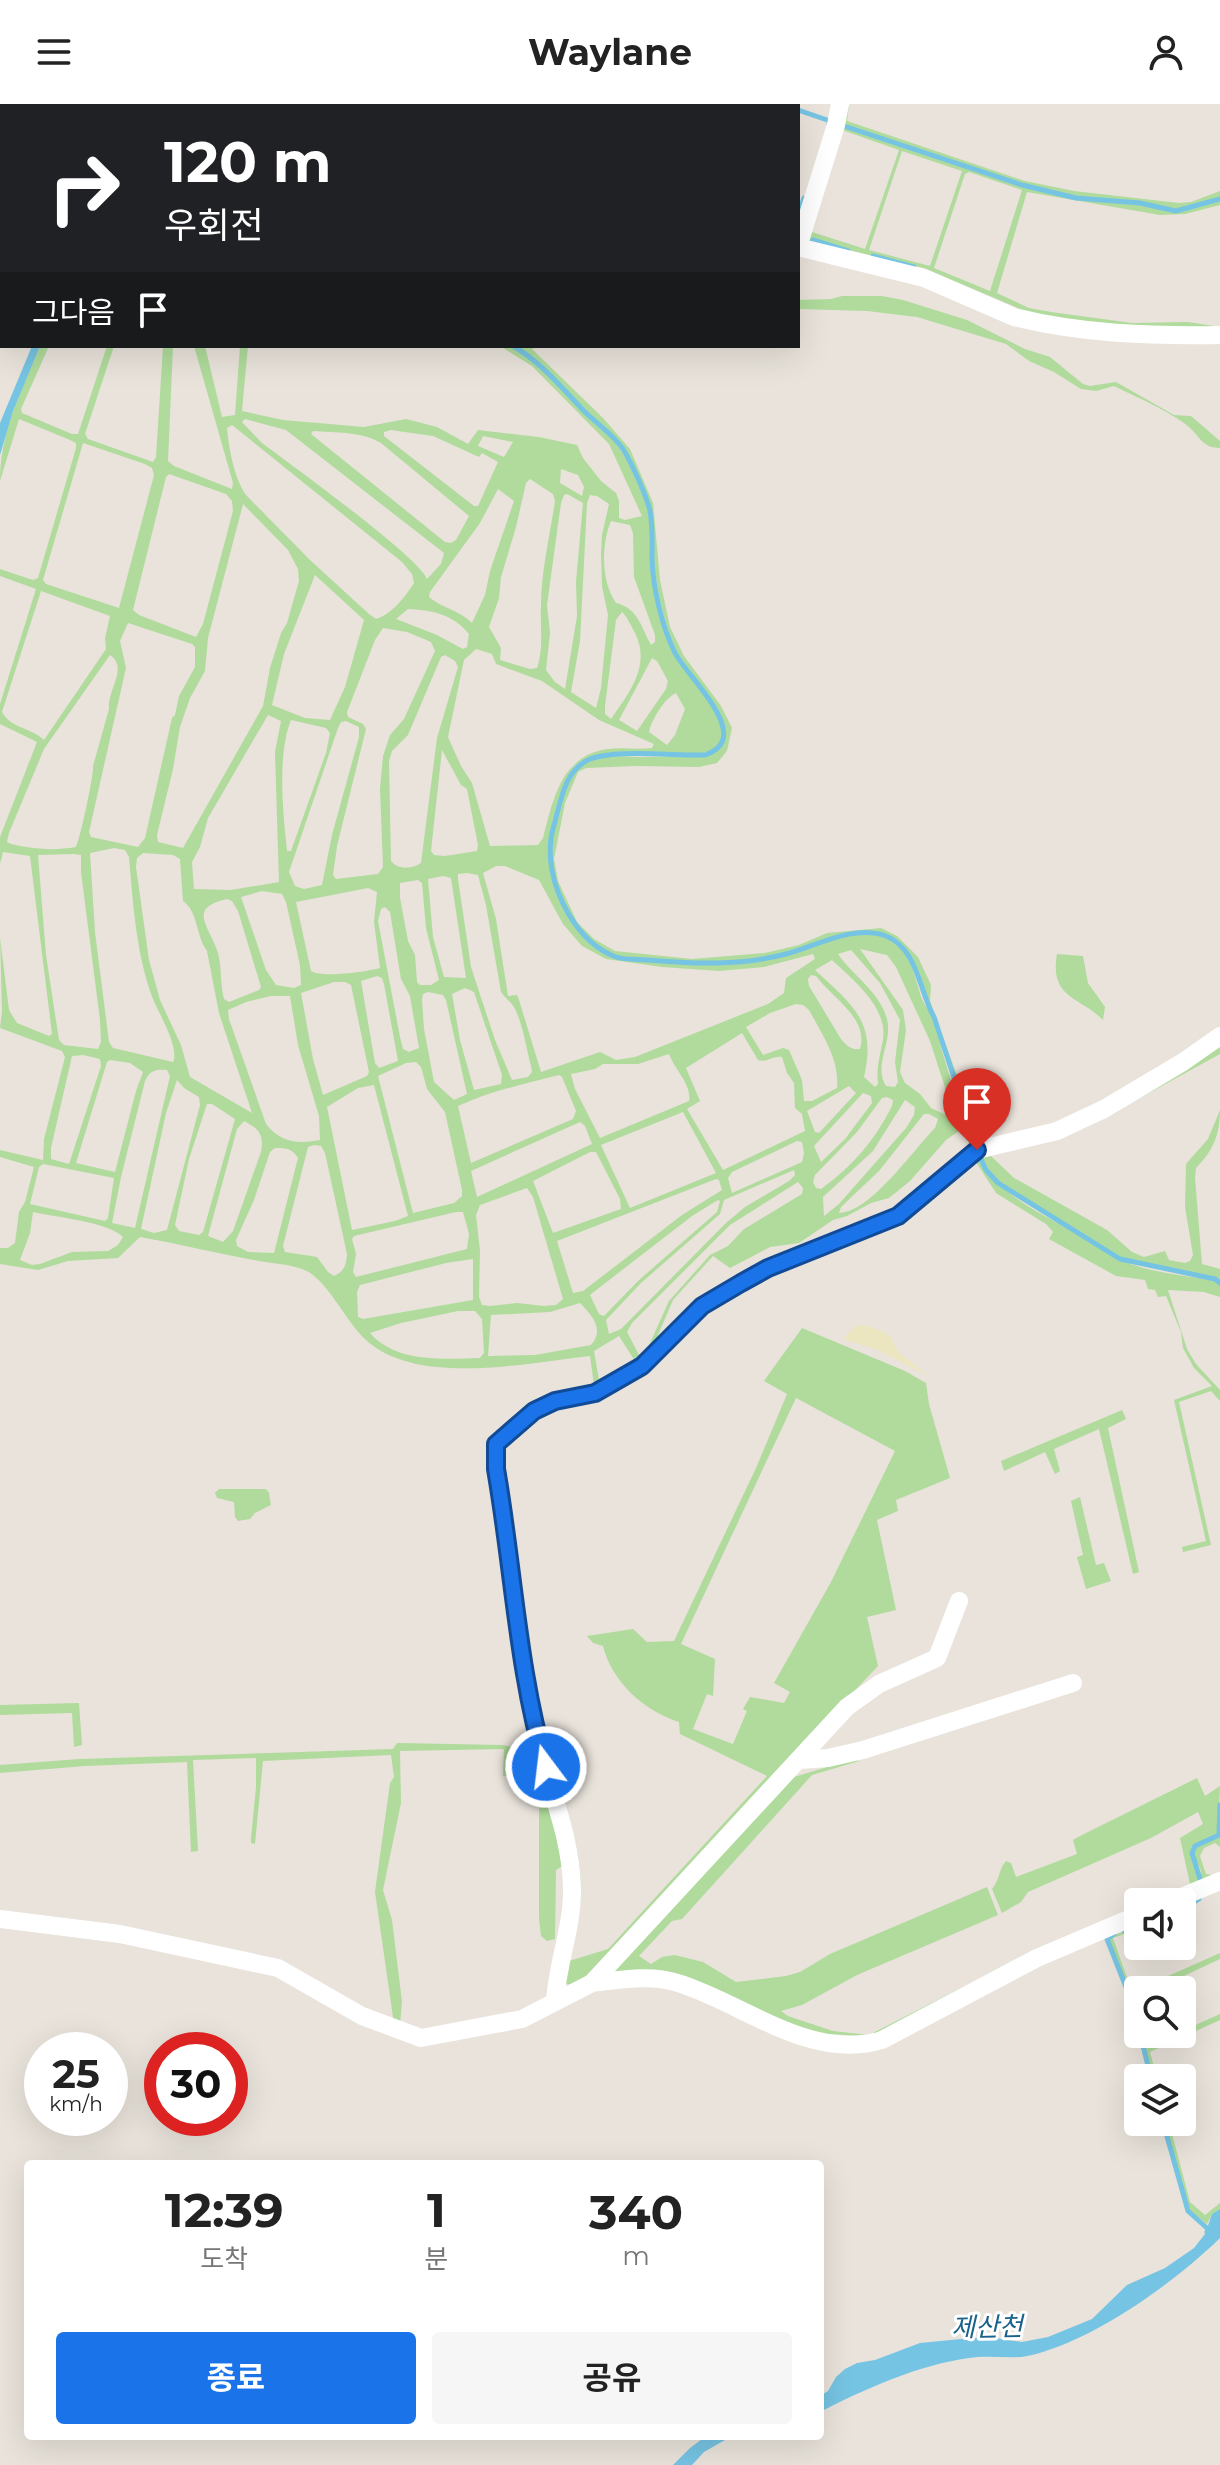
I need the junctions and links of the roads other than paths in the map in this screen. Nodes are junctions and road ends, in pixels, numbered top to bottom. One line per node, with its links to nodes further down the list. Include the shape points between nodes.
1 (840, 104): 2 (street)
2 (800, 241)
3 (800, 247): 4 (street, via 924,278 1030,321 1120,334)
4 (1220, 335)
5 (1220, 1036): 14 (street, via 1104,1109 1057,1131 977,1150 898,1216 754,1276 702,1306 642,1366 595,1393 534,1411 496,1444 537,1736 571,1871 570,1913)
6 (959, 1601): 8 (street, via 937,1658 879,1684 847,1707)
7 (1073, 1683): 8 (street, via 863,1750)
8 (799, 1760): 13 (street)
9 (1220, 1881): 10 (street)
10 (1196, 1891)
11 (0, 1919): 14 (street, via 120,1934 278,1968 362,2016 421,2038 522,2019)
12 (1124, 1921): 13 (street, via 1037,1958 889,2036 857,2046 796,2033 677,1983 638,1978)
13 (592, 1983): 14 (street)
14 (555, 2002)

